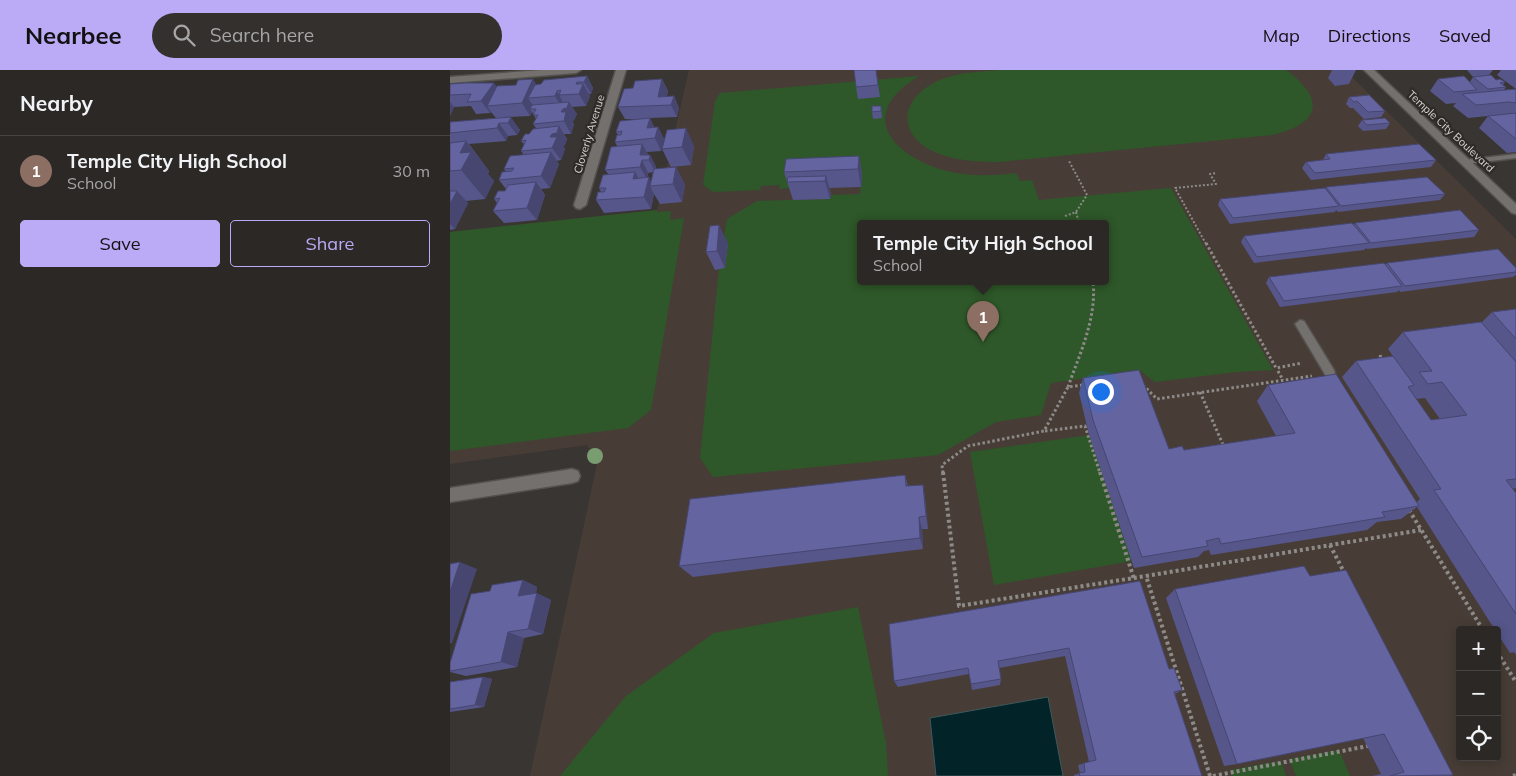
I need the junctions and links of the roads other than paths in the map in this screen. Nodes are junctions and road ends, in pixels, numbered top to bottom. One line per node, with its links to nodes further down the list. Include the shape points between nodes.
1 (576, 70): 4 (street)
2 (621, 70): 7 (street, Cloverly Avenue)
3 (1369, 70): 6 (street, Temple City Boulevard)
4 (450, 80)
5 (1516, 156): 6 (lane)
6 (1465, 162): 8 (street, Temple City Boulevard)
7 (580, 205)
8 (1516, 210)
9 (1300, 324): 10 (lane)
10 (1330, 373)
11 (572, 476): 12 (street)
12 (450, 494)

